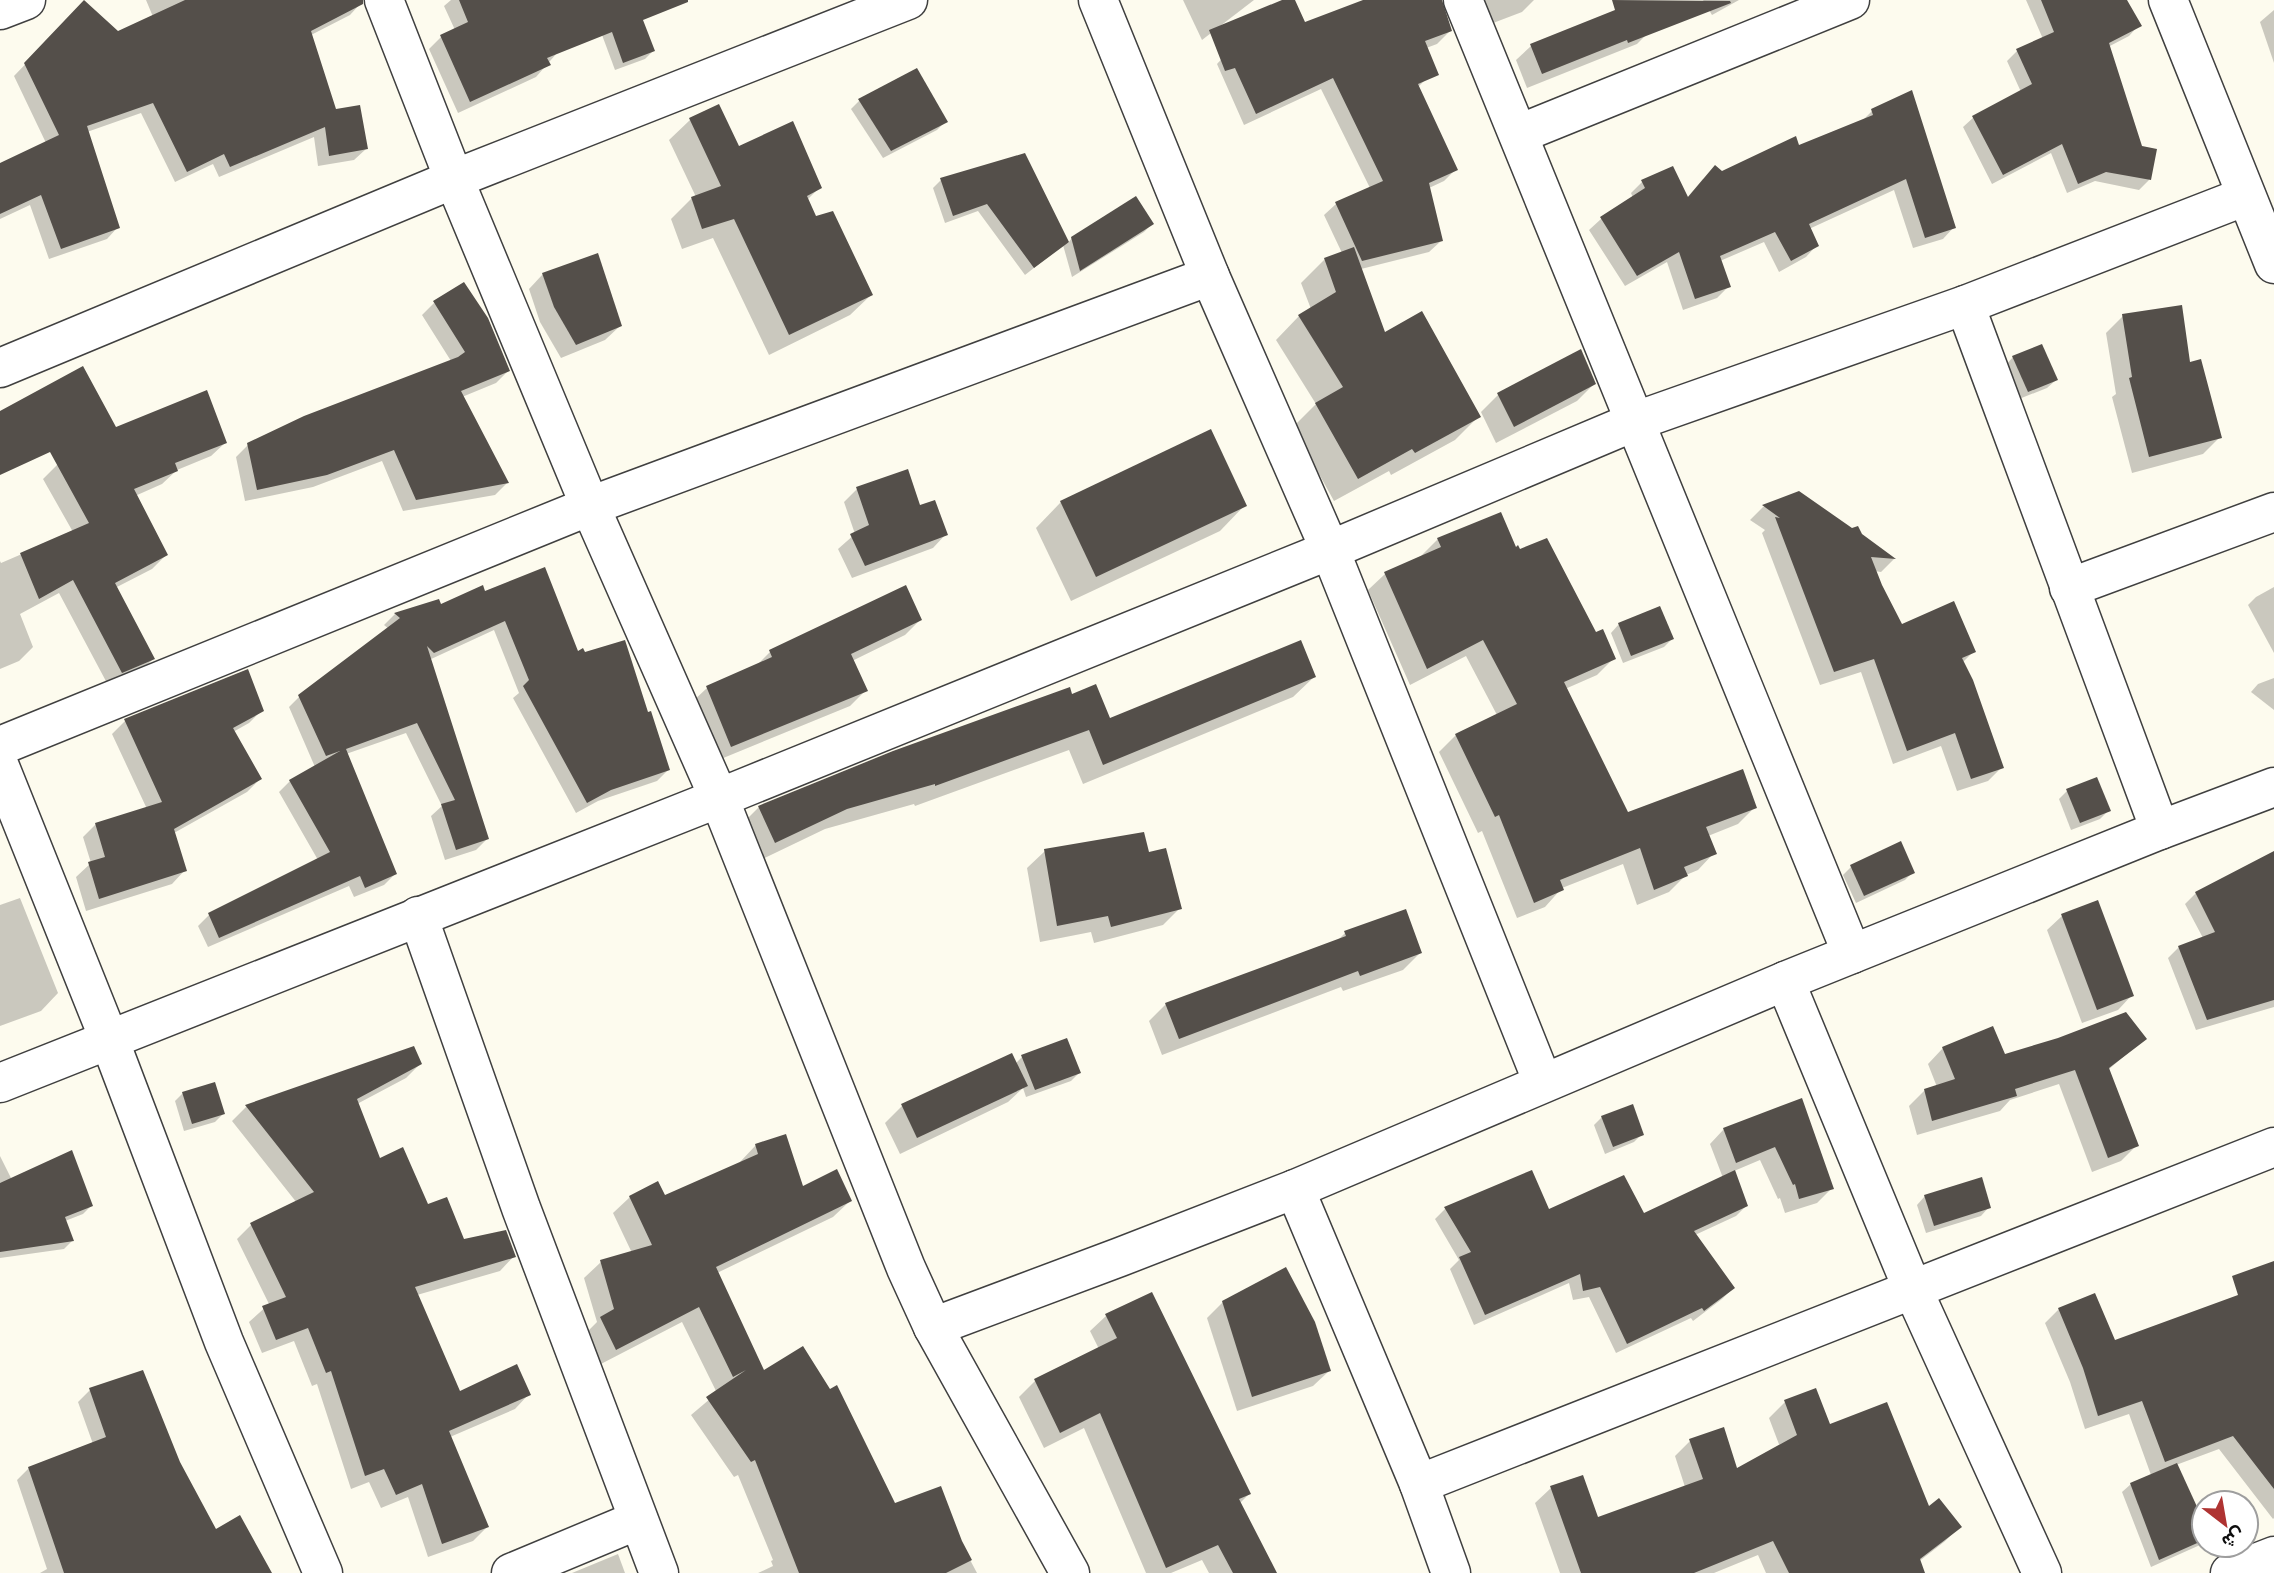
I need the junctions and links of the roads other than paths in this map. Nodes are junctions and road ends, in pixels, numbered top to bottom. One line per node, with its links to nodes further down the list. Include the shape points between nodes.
1 (383, 0): 8 (street)
2 (908, 0): 8 (street)
3 (1098, 0): 11 (street)
4 (1463, 0): 7 (street)
5 (1850, 0): 7 (street)
6 (2168, 0): 9 (street)
7 (1519, 134): 14 (street)
8 (454, 179): 13 (street); 15 (street)
9 (2246, 196): 10 (street); 12 (street)
10 (2274, 264)
11 (1210, 276): 15 (street); 17 (street)
12 (1965, 305): 14 (street); 18 (street)
13 (0, 368)
14 (1636, 421): 17 (street); 25 (street)
15 (590, 506): 19 (street); 22 (street)
16 (2274, 512): 18 (street)
17 (1330, 550): 22 (street); 29 (street)
18 (2069, 589): 23 (street)
19 (0, 746)
20 (0, 766): 27 (street)
21 (2274, 787): 23 (street)
22 (719, 798): 24 (street); 33 (street)
23 (2160, 830): 25 (street)
24 (418, 916): 27 (street); 35 (street)
25 (1852, 954): 26 (street)
26 (1785, 981): 29 (street); 32 (street)
27 (109, 1039): 28 (street); 37 (street, via 224,1342)
28 (0, 1083)
29 (1543, 1083): 31 (street)
30 (2274, 1147): 32 (street)
31 (1295, 1189): 33 (street); 34 (street)
32 (1913, 1290): 34 (street); 42 (street)
33 (933, 1327): 40 (street)
34 (1419, 1484): 41 (street)
35 (638, 1520): 38 (street); 39 (street)
36 (2274, 1556): 43 (street)
37 (323, 1573)
38 (511, 1573)
39 (659, 1573)
40 (1070, 1573)
41 (1451, 1573)
42 (2042, 1573)
43 (2230, 1573)

